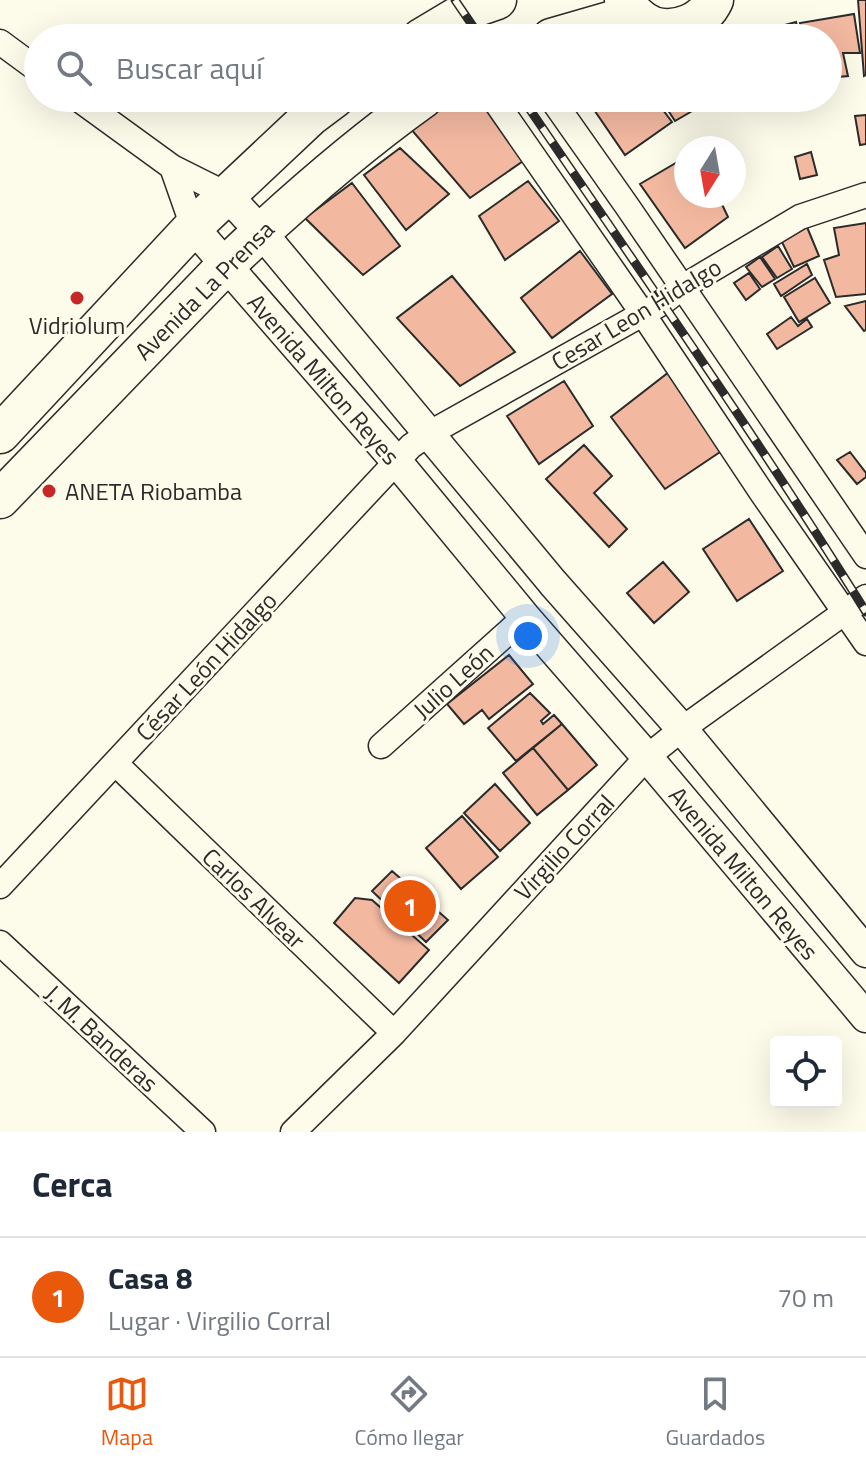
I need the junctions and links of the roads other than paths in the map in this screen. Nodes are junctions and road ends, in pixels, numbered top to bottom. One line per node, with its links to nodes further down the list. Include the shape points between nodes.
1 (497, 0): 4 (main road)
2 (724, 2): 7 (main road)
3 (629, 7): 5 (main road); 6 (main road)
4 (437, 19)
5 (586, 24)
6 (650, 24)
7 (686, 24)
8 (0, 42): 9 (street)
9 (24, 60)
10 (96, 112): 15 (street)
11 (316, 112): 16 (main road, Avenida La Prensa)
12 (404, 112): 19 (main road, Avenida La Prensa)
13 (503, 112): 22 (street)
14 (561, 112): 21 (street)
15 (172, 167): 16 (street, Avenida Milton Reyes); 18 (street, Avenida Milton Reyes)
16 (226, 194): 18 (main road, Avenida La Prensa); 19 (street, Avenida Milton Reyes)
17 (866, 195): 21 (street, Cesar Leon Hidalgo, via 800,217)
18 (193, 227): 20 (street, Avenida Milton Reyes); 23 (main road, Avenida La Prensa)
19 (261, 232): 20 (main road, Avenida La Prensa); 24 (street, Avenida Milton Reyes)
20 (225, 266): 24 (street, Avenida Milton Reyes); 25 (main road, Avenida La Prensa)
21 (681, 288): 22 (street, Cesar Leon Hidalgo); 26 (street)
22 (643, 314): 24 (street, Cesar Leon Hidalgo); 28 (street)
23 (0, 434)
24 (413, 447): 29 (street, Avenida Milton Reyes); 31 (street, Avenida Milton Reyes, via 553,583); 34 (street, César León Hidalgo)
25 (0, 499)
26 (866, 556)
27 (866, 597): 28 (street, Virgilio Corral)
28 (845, 612): 30 (street); 31 (street, Virgilio Corral)
29 (525, 617): 32 (street, Julio León); 33 (street, Avenida Milton Reyes)
30 (866, 643)
31 (682, 729): 33 (street, Virgilio Corral); 37 (street, Avenida Milton Reyes)
32 (381, 746)
33 (647, 757): 38 (street, Avenida Milton Reyes); 39 (street, Virgilio Corral)
34 (115, 763): 35 (street, César León Hidalgo); 39 (street, Carlos Alvear)
35 (0, 886)
36 (0, 943): 40 (street, J. M. Banderas)
37 (866, 952)
38 (866, 1017)
39 (394, 1033): 41 (street, Virgilio Corral)
40 (203, 1132)
41 (293, 1132)

